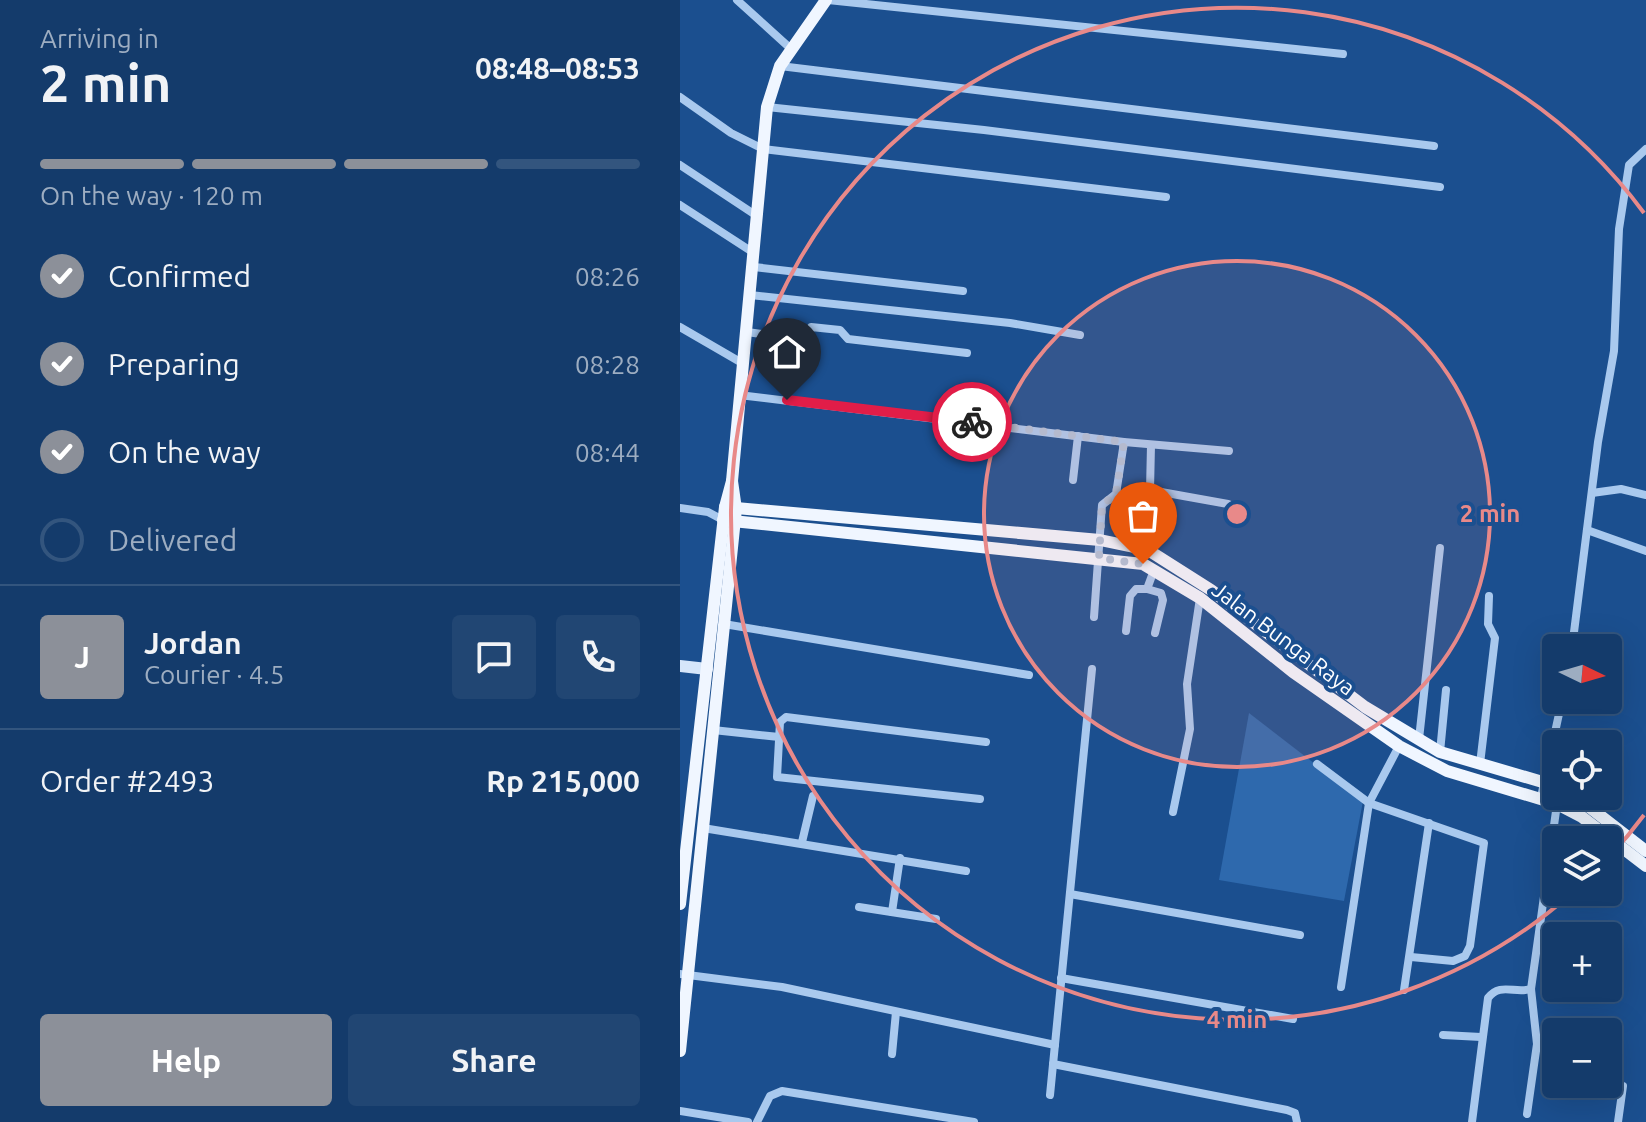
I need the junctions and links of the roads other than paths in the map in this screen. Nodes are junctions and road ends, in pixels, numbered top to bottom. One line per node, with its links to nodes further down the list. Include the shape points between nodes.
1 (737, 0): 3 (street)
2 (827, 0): 3 (main road); 4 (street)
3 (790, 48): 5 (main road)
4 (1343, 54)
5 (780, 66): 7 (main road); 8 (street)
6 (680, 97): 9 (street)
7 (767, 107): 9 (main road); 12 (street)
8 (1434, 146)
9 (763, 149): 13 (street); 15 (main road)
10 (1646, 149): 31 (street, via 1629,165 1615,268 1614,351)
11 (680, 165): 15 (street)
12 (1440, 187)
13 (1166, 197)
14 (680, 205): 16 (street)
15 (758, 217): 16 (main road)
16 (754, 253): 17 (main road)
17 (754, 267): 18 (street); 19 (main road)
18 (963, 291)
19 (750, 295): 21 (main road); 22 (street)
20 (680, 327): 24 (street)
21 (747, 332): 23 (street, via 804,340 811,327 840,330 848,339); 24 (main road)
22 (1080, 335)
23 (967, 353)
24 (742, 363): 25 (main road)
25 (739, 395): 26 (street); 35 (main road)
26 (1078, 436): 27 (street); 30 (street)
27 (1124, 442): 28 (street); 37 (street, via 1116,494 1102,505)
28 (1151, 445): 29 (street); 33 (street, via 1150,490)
29 (1229, 451)
30 (1073, 480)
31 (1592, 493): 32 (street, via 1609,488); 36 (street)
32 (1646, 495)
33 (1228, 504)
34 (680, 508): 35 (street)
35 (730, 514): 37 (main road, Jalan Bunga Raya); 40 (main road, Jalan Bunga Raya); 46 (main road); 51 (main road)
36 (1587, 530): 39 (street); 49 (street)
37 (1100, 540): 40 (street); 55 (main road, Jalan Bunga Raya, via 1148,550 1211,590)
38 (1440, 548): 59 (street)
39 (1646, 551)
40 (1099, 558): 41 (main road, Jalan Bunga Raya); 45 (street)
41 (1154, 570): 42 (street); 44 (main road, Jalan Bunga Raya)
42 (1147, 589): 47 (street, via 1136,589 1130,596); 48 (street, via 1162,596)
43 (1489, 596): 64 (street, via 1488,624 1495,638)
44 (1200, 598): 57 (main road, Jalan Bunga Raya); 73 (street, via 1187,684 1190,729)
45 (1094, 617)
46 (724, 624): 53 (street); 56 (main road)
47 (1126, 631)
48 (1155, 633)
49 (1574, 634)
50 (680, 666): 51 (street)
51 (707, 669): 82 (main road)
52 (1092, 669): 81 (street)
53 (1029, 675)
54 (1446, 690): 62 (street)
55 (1385, 719): 57 (main road); 59 (main road, Jalan Bunga Raya)
56 (713, 730): 58 (street); 75 (main road)
57 (1377, 732): 61 (main road, Jalan Bunga Raya)
58 (779, 737): 60 (street, via 780,722 786,717); 68 (street, via 777,777)
59 (1419, 739): 62 (main road, Jalan Bunga Raya)
60 (986, 742)
61 (1399, 746): 67 (main road, Jalan Bunga Raya, via 1447,771); 69 (street)
62 (1440, 752): 64 (main road, Jalan Bunga Raya)
63 (1317, 764): 69 (street)
64 (1480, 764): 65 (main road, Jalan Bunga Raya)
65 (1542, 781)
66 (813, 796): 76 (street)
67 (1541, 797)
68 (980, 799)
69 (1369, 803): 74 (street); 90 (street)
70 (1556, 810): 91 (street)
71 (1569, 810): 79 (main road, Jalan Bunga Raya)
72 (1593, 810): 77 (main road)
73 (1173, 812)
74 (1429, 823): 87 (street); 87 (street, via 1485,845 1465,956 1453,961)
75 (703, 828): 76 (street); 88 (main road)
76 (802, 842): 78 (street)
77 (1646, 851)
78 (900, 858): 80 (street); 84 (street)
79 (1646, 866)
80 (966, 871)
81 (1070, 894): 86 (street); 89 (street)
82 (680, 904)
83 (859, 907): 84 (street)
84 (892, 912): 85 (street)
85 (936, 919)
86 (1300, 935)
87 (1411, 957): 92 (street)
88 (684, 974): 93 (street, via 782,987); 98 (main road)
89 (1061, 978): 94 (street); 97 (street)
90 (1341, 987)
91 (1531, 989): 96 (street, via 1493,991 1484,1009); 104 (street, via 1537,1044)
92 (1404, 990)
93 (896, 1012): 97 (street); 99 (street)
94 (1293, 1019)
95 (1443, 1035): 96 (street)
96 (1481, 1037): 109 (street)
97 (1055, 1045): 100 (street)
98 (680, 1051)
99 (892, 1054)
100 (1053, 1064): 102 (street); 108 (street, via 1287,1110 1295,1113)
101 (1623, 1086): 110 (street)
102 (1050, 1095)
103 (680, 1111): 105 (street)
104 (1527, 1114)
105 (748, 1122)
106 (757, 1122): 107 (street, via 770,1096 782,1091)
107 (974, 1122)
108 (1297, 1122)
109 (1472, 1122)
110 (1618, 1122)

